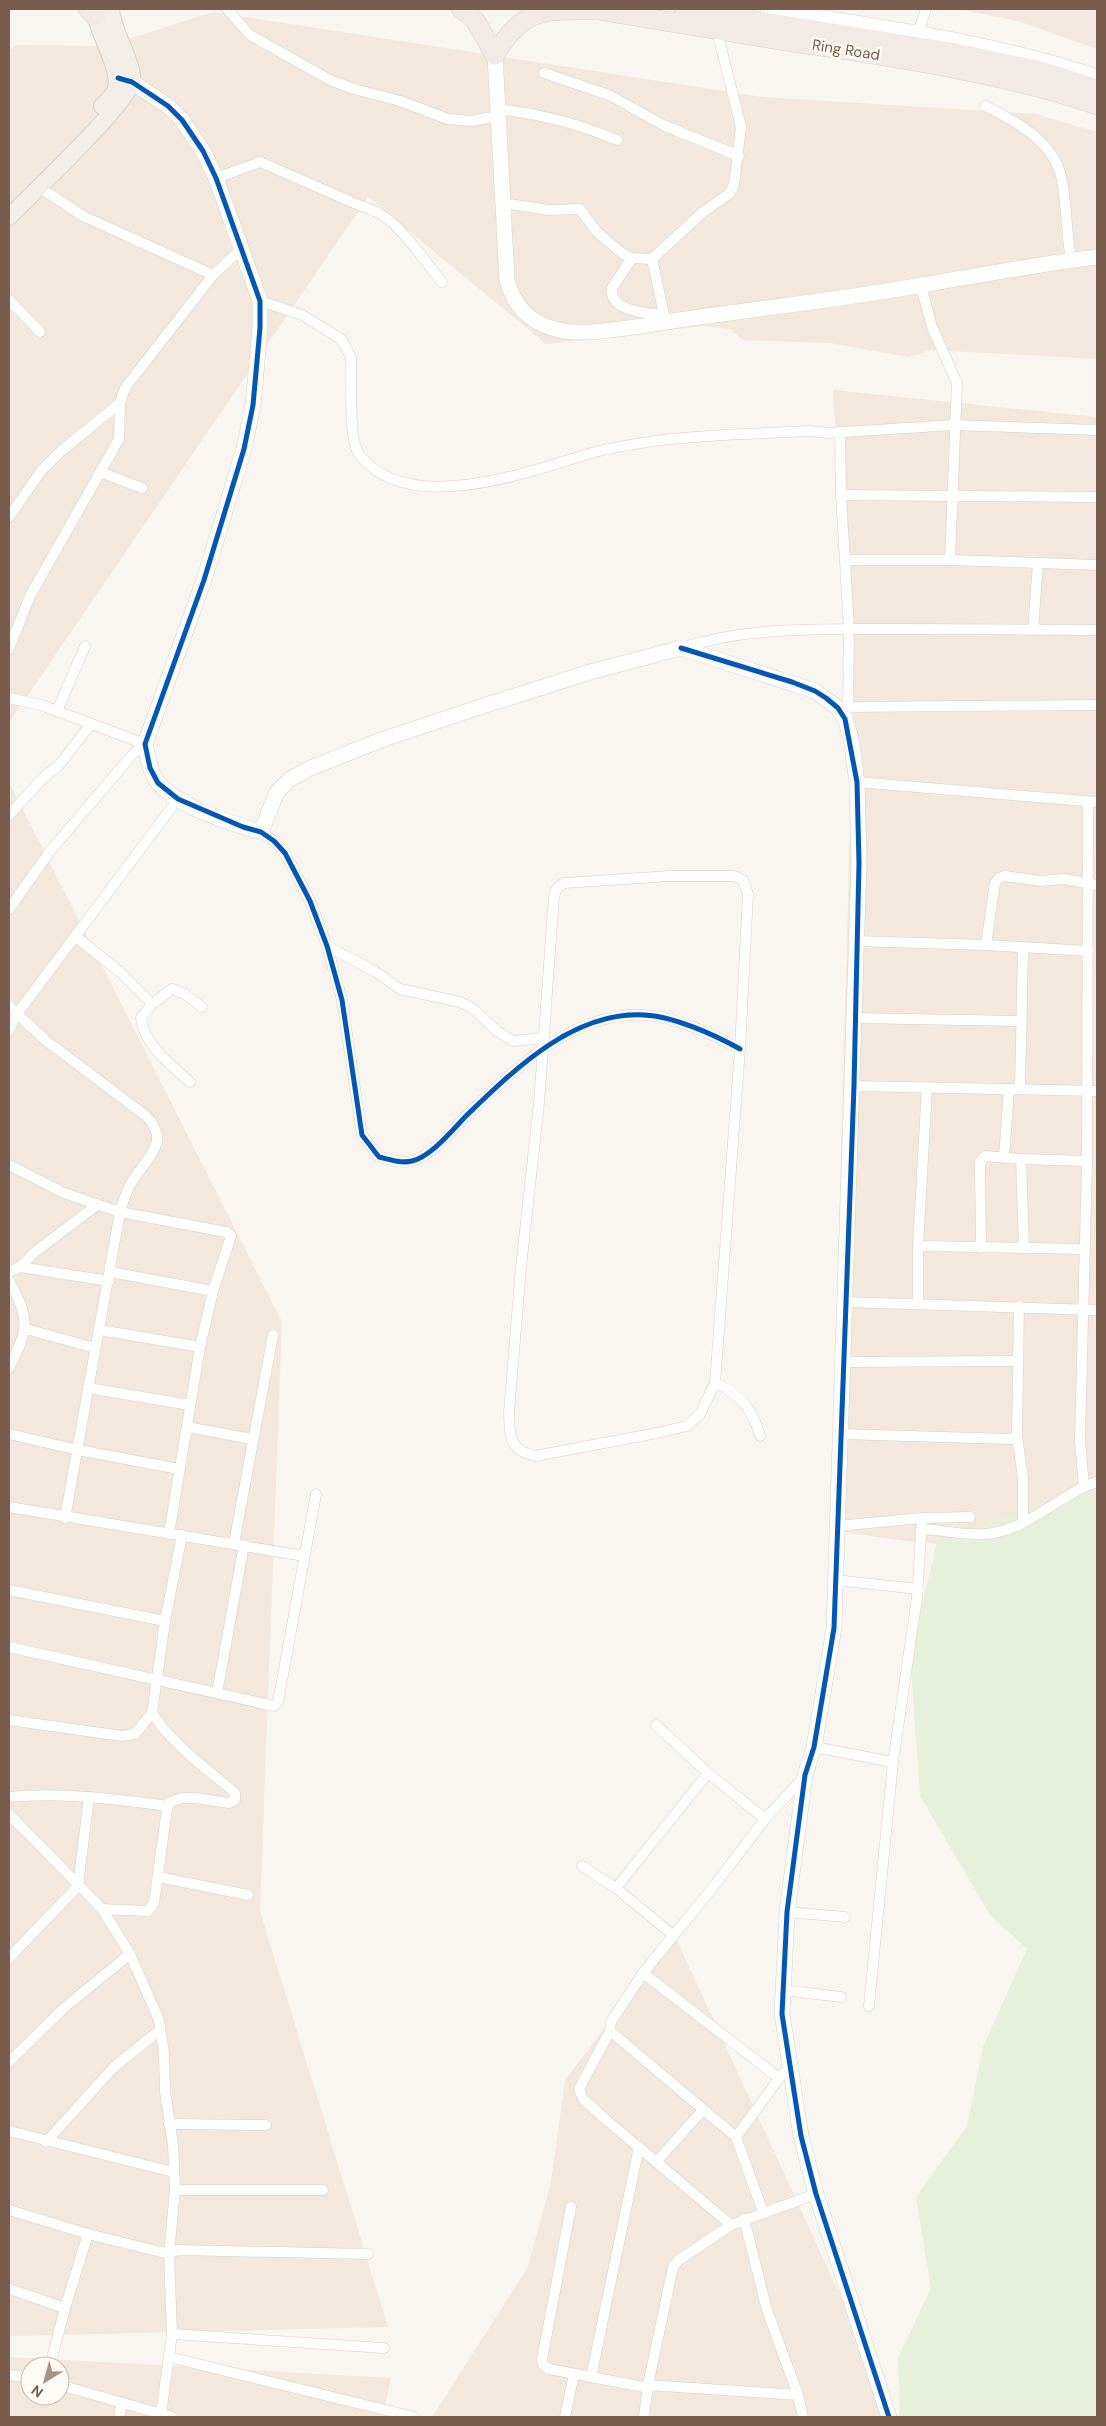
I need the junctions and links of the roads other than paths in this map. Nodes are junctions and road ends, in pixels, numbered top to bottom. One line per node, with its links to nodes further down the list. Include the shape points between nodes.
1 (227, 9): 17 (street, via 250,35 338,83 448,119 471,121)
2 (461, 9): 10 (highway, via 475,20)
3 (595, 9): 8 (highway, Ring Road); 10 (highway, Ring Road, via 552,10 525,19 515,26)
4 (684, 9): 14 (highway, Ring Road, via 955,53 1041,71)
5 (768, 9): 9 (street)
6 (926, 9): 9 (street)
7 (97, 11): 13 (main road)
8 (718, 31): 15 (highway, Ring Road, via 942,64 1033,84); 19 (street, via 741,127)
9 (918, 33): 12 (street, via 1034,56)
10 (495, 54): 17 (street)
11 (544, 73): 19 (street, via 609,95 665,126)
12 (1097, 76)
13 (125, 80): 20 (street, via 168,106 182,120); 21 (main road, via 127,93); 22 (main road)
14 (1097, 90)
15 (1097, 105)
16 (985, 106): 29 (street, via 1011,118 1045,145 1061,174)
17 (499, 113): 18 (street, via 529,113 570,122); 23 (street)
18 (618, 140)
19 (738, 156): 28 (street, via 734,185 729,194 703,212)
20 (216, 178): 25 (street); 31 (street, via 260,162 374,209 392,221)
21 (39, 186): 24 (main road); 30 (street, via 82,216)
22 (9, 202)
23 (503, 203): 27 (street, via 548,210 580,210 597,232); 35 (street, via 507,280 513,300 525,312 542,324 580,332)
24 (9, 217)
25 (241, 249): 30 (street); 34 (street)
26 (1097, 257): 29 (street)
27 (632, 258): 28 (street); 35 (street, via 611,294 615,301 627,308)
28 (652, 259): 35 (street)
29 (1072, 260): 32 (street, via 992,271)
30 (214, 276): 37 (street, via 125,388)
31 (442, 282)
32 (921, 286): 35 (street); 38 (street, via 932,327 956,383)
33 (9, 300): 36 (street)
34 (260, 300): 40 (street, via 302,315 344,342 352,357 352,431 358,452 385,476 407,482 446,488 488,483 598,451 655,441 809,431); 62 (street, via 252,405 244,449 204,580)
35 (664, 318)
36 (40, 332)
37 (120, 403): 41 (street, via 119,439); 46 (street, via 41,471)
38 (954, 425): 39 (street); 40 (street); 44 (street)
39 (1097, 430)
40 (840, 432): 43 (street)
41 (100, 472): 42 (street); 56 (street, via 30,596)
42 (142, 488)
43 (841, 495): 44 (street); 47 (street)
44 (952, 497): 45 (street); 48 (street)
45 (1097, 497)
46 (9, 517)
47 (846, 560): 48 (street); 51 (street)
48 (950, 560): 49 (street)
49 (1038, 563): 50 (street); 52 (street)
50 (1097, 565)
51 (849, 629): 52 (street); 55 (street, via 763,633 704,640); 59 (street)
52 (1034, 630): 53 (street)
53 (1097, 630)
54 (85, 646): 60 (street)
55 (681, 648): 59 (street, via 815,691); 67 (street, via 486,705 308,769 277,792)
56 (9, 649)
57 (9, 698): 60 (street)
58 (1097, 705): 59 (street)
59 (843, 707): 63 (street)
60 (57, 711): 61 (street)
61 (91, 724): 62 (street); 66 (street, via 59,765)
62 (145, 744): 64 (street, via 150,768 158,783); 69 (street, via 51,850)
63 (857, 782): 65 (street); 71 (street, via 859,863)
64 (178, 799): 67 (street); 70 (street)
65 (1093, 802): 68 (street)
66 (9, 815)
67 (261, 832): 73 (street, via 285,853 310,901)
68 (1092, 884): 72 (street, via 1064,878 1040,881 1006,876 999,878 995,883); 75 (street)
69 (9, 909)
70 (75, 936): 76 (street, via 120,972); 79 (street)
71 (856, 941): 72 (street); 80 (street)
72 (986, 945): 74 (street)
73 (327, 946): 83 (street, via 400,989 460,1002 472,1008 513,1041); 84 (street, via 342,1000 362,1135 379,1157 414,1161 431,1151 489,1094)
74 (1023, 948): 75 (street); 81 (street)
75 (1088, 951): 91 (street)
76 (152, 1004): 78 (street, via 172,989); 86 (street, via 141,1018 142,1029 164,1058)
77 (9, 1006): 79 (street)
78 (202, 1007)
79 (17, 1014): 82 (street); 97 (street, via 44,1039 154,1124 155,1150 133,1181)
80 (854, 1018): 81 (street); 87 (street)
81 (1020, 1021): 90 (street)
82 (9, 1030)
83 (543, 1038): 84 (street); 85 (street, via 556,888 564,883 650,877 734,876 743,880 748,894)
84 (542, 1049): 85 (street, via 581,1027 613,1017 644,1015 717,1036); 120 (street, via 509,1412 514,1446 523,1454 535,1456 687,1426 700,1414)
85 (740, 1049): 120 (street)
86 (190, 1082)
87 (854, 1086): 88 (street); 107 (street)
88 (927, 1087): 89 (street); 98 (street)
89 (1009, 1089): 90 (street); 92 (street)
90 (1020, 1089): 91 (street)
91 (1092, 1091): 94 (street)
92 (1004, 1157): 93 (street); 99 (street, via 985,1156 980,1160)
93 (1021, 1159): 94 (street); 100 (street)
94 (1087, 1161): 101 (street)
95 (9, 1165): 96 (street, via 64,1193)
96 (97, 1205): 97 (street); 102 (street)
97 (120, 1212): 104 (street); 106 (street, via 226,1232 231,1236)
98 (918, 1246): 99 (street); 108 (street)
99 (980, 1248): 100 (street)
100 (1024, 1248): 101 (street)
101 (1084, 1249): 110 (street)
102 (20, 1267): 103 (street); 104 (street)
103 (9, 1272)
104 (110, 1276): 106 (street); 113 (street)
105 (9, 1281): 112 (street, via 20,1303)
106 (213, 1290): 115 (street)
107 (845, 1302): 108 (street); 118 (street)
108 (918, 1304): 109 (street)
109 (1019, 1306): 110 (street); 117 (street)
110 (1082, 1309): 111 (street); 132 (street, via 1080,1440)
111 (1097, 1310)
112 (26, 1329): 116 (street); 119 (street)
113 (100, 1330): 115 (street); 116 (street)
114 (273, 1335): 128 (street)
115 (200, 1347): 122 (street)
116 (95, 1348): 121 (street)
117 (1017, 1361): 118 (street); 127 (street)
118 (842, 1362): 125 (street)
119 (9, 1368)
120 (715, 1383): 126 (street, via 732,1390 748,1407)
121 (88, 1388): 122 (street); 129 (street)
122 (190, 1405): 123 (street)
123 (187, 1427): 128 (street); 130 (street)
124 (9, 1434): 129 (street)
125 (840, 1434): 127 (street, via 1011,1439); 139 (street)
126 (760, 1436)
127 (1017, 1436): 138 (street, via 1023,1478)
128 (252, 1439): 143 (street)
129 (78, 1450): 130 (street); 136 (street)
130 (179, 1469): 141 (street)
131 (1097, 1482): 132 (street)
132 (1084, 1486): 138 (street)
133 (316, 1494): 144 (street)
134 (9, 1507): 136 (street)
135 (970, 1517): 137 (street)
136 (65, 1518): 141 (street)
137 (922, 1518): 139 (street); 140 (street)
138 (1023, 1524): 140 (street, via 988,1534)
139 (836, 1526): 145 (street)
140 (922, 1529): 147 (street)
141 (169, 1534): 142 (street)
142 (182, 1536): 143 (street); 148 (street)
143 (239, 1544): 144 (street); 151 (street)
144 (304, 1556): 151 (street, via 278,1702 274,1706)
145 (835, 1580): 147 (street); 155 (street, via 834,1628)
146 (9, 1590): 148 (street)
147 (918, 1590): 156 (street)
148 (165, 1621): 150 (street)
149 (9, 1647): 150 (street)
150 (156, 1680): 151 (street); 152 (street)
151 (216, 1693)
152 (152, 1713): 153 (street, via 135,1734 122,1736); 161 (street, via 161,1727 235,1793 235,1800 229,1803 182,1798)
153 (9, 1720)
154 (656, 1724): 157 (street)
155 (814, 1747): 156 (street); 158 (street)
156 (893, 1762): 178 (street)
157 (708, 1773): 163 (street); 167 (street)
158 (805, 1775): 163 (street); 170 (street)
159 (9, 1797): 160 (street)
160 (88, 1797): 161 (street); 166 (street)
161 (168, 1806): 165 (street)
162 (9, 1814): 166 (street)
163 (765, 1819): 172 (street)
164 (582, 1866): 167 (street)
165 (158, 1877): 168 (street); 169 (street, via 154,1903 148,1911)
166 (78, 1886): 169 (street); 174 (street)
167 (616, 1888): 172 (street)
168 (248, 1895)
169 (102, 1909): 173 (street)
170 (787, 1912): 171 (street); 176 (street)
171 (845, 1917)
172 (673, 1935): 175 (street)
173 (130, 1954): 179 (street, via 159,2020); 181 (street, via 64,2008)
174 (9, 1958)
175 (643, 1973): 180 (street, via 611,2022); 182 (street)
176 (783, 1990): 177 (street); 182 (street)
177 (841, 1997)
178 (869, 2006)
179 (160, 2030): 184 (street); 188 (street, via 114,2067)
180 (610, 2031): 183 (street); 189 (street, via 579,2089 583,2099)
181 (9, 2062)
182 (784, 2073): 187 (street); 194 (street)
183 (703, 2110): 187 (street); 190 (street)
184 (169, 2124): 185 (street); 191 (street)
185 (266, 2125)
186 (9, 2131): 188 (street)
187 (736, 2136): 197 (street)
188 (46, 2142): 191 (street)
189 (639, 2147): 190 (street); 210 (street)
190 (656, 2162): 199 (street)
191 (173, 2172): 192 (street)
192 (175, 2190): 193 (street); 201 (street)
193 (323, 2190)
194 (816, 2194): 197 (street); 222 (street)
195 (571, 2207): 209 (street, via 542,2359 543,2365 549,2369)
196 (9, 2210): 200 (street)
197 (763, 2212): 198 (street)
198 (744, 2219): 199 (street); 213 (street, via 767,2310)
199 (731, 2225): 211 (street, via 686,2254 673,2267)
200 (88, 2234): 201 (street); 204 (street)
201 (169, 2254): 202 (street, via 178,2250); 205 (street)
202 (368, 2254)
203 (9, 2289): 204 (street)
204 (65, 2308): 207 (street)
205 (172, 2334): 206 (street); 208 (street)
206 (384, 2348)
207 (53, 2356)
208 (169, 2357): 215 (street); 218 (street)
209 (574, 2374): 210 (street); 219 (street)
210 (591, 2378): 211 (street)
211 (648, 2386): 213 (street); 220 (street)
212 (70, 2388): 214 (street)
213 (798, 2395): 221 (street)
214 (122, 2403): 215 (street); 216 (street)
215 (161, 2414): 217 (street)
216 (119, 2417)
217 (172, 2417)
218 (414, 2417)
219 (565, 2417)
220 (644, 2417)
221 (803, 2417)
222 (889, 2417)

